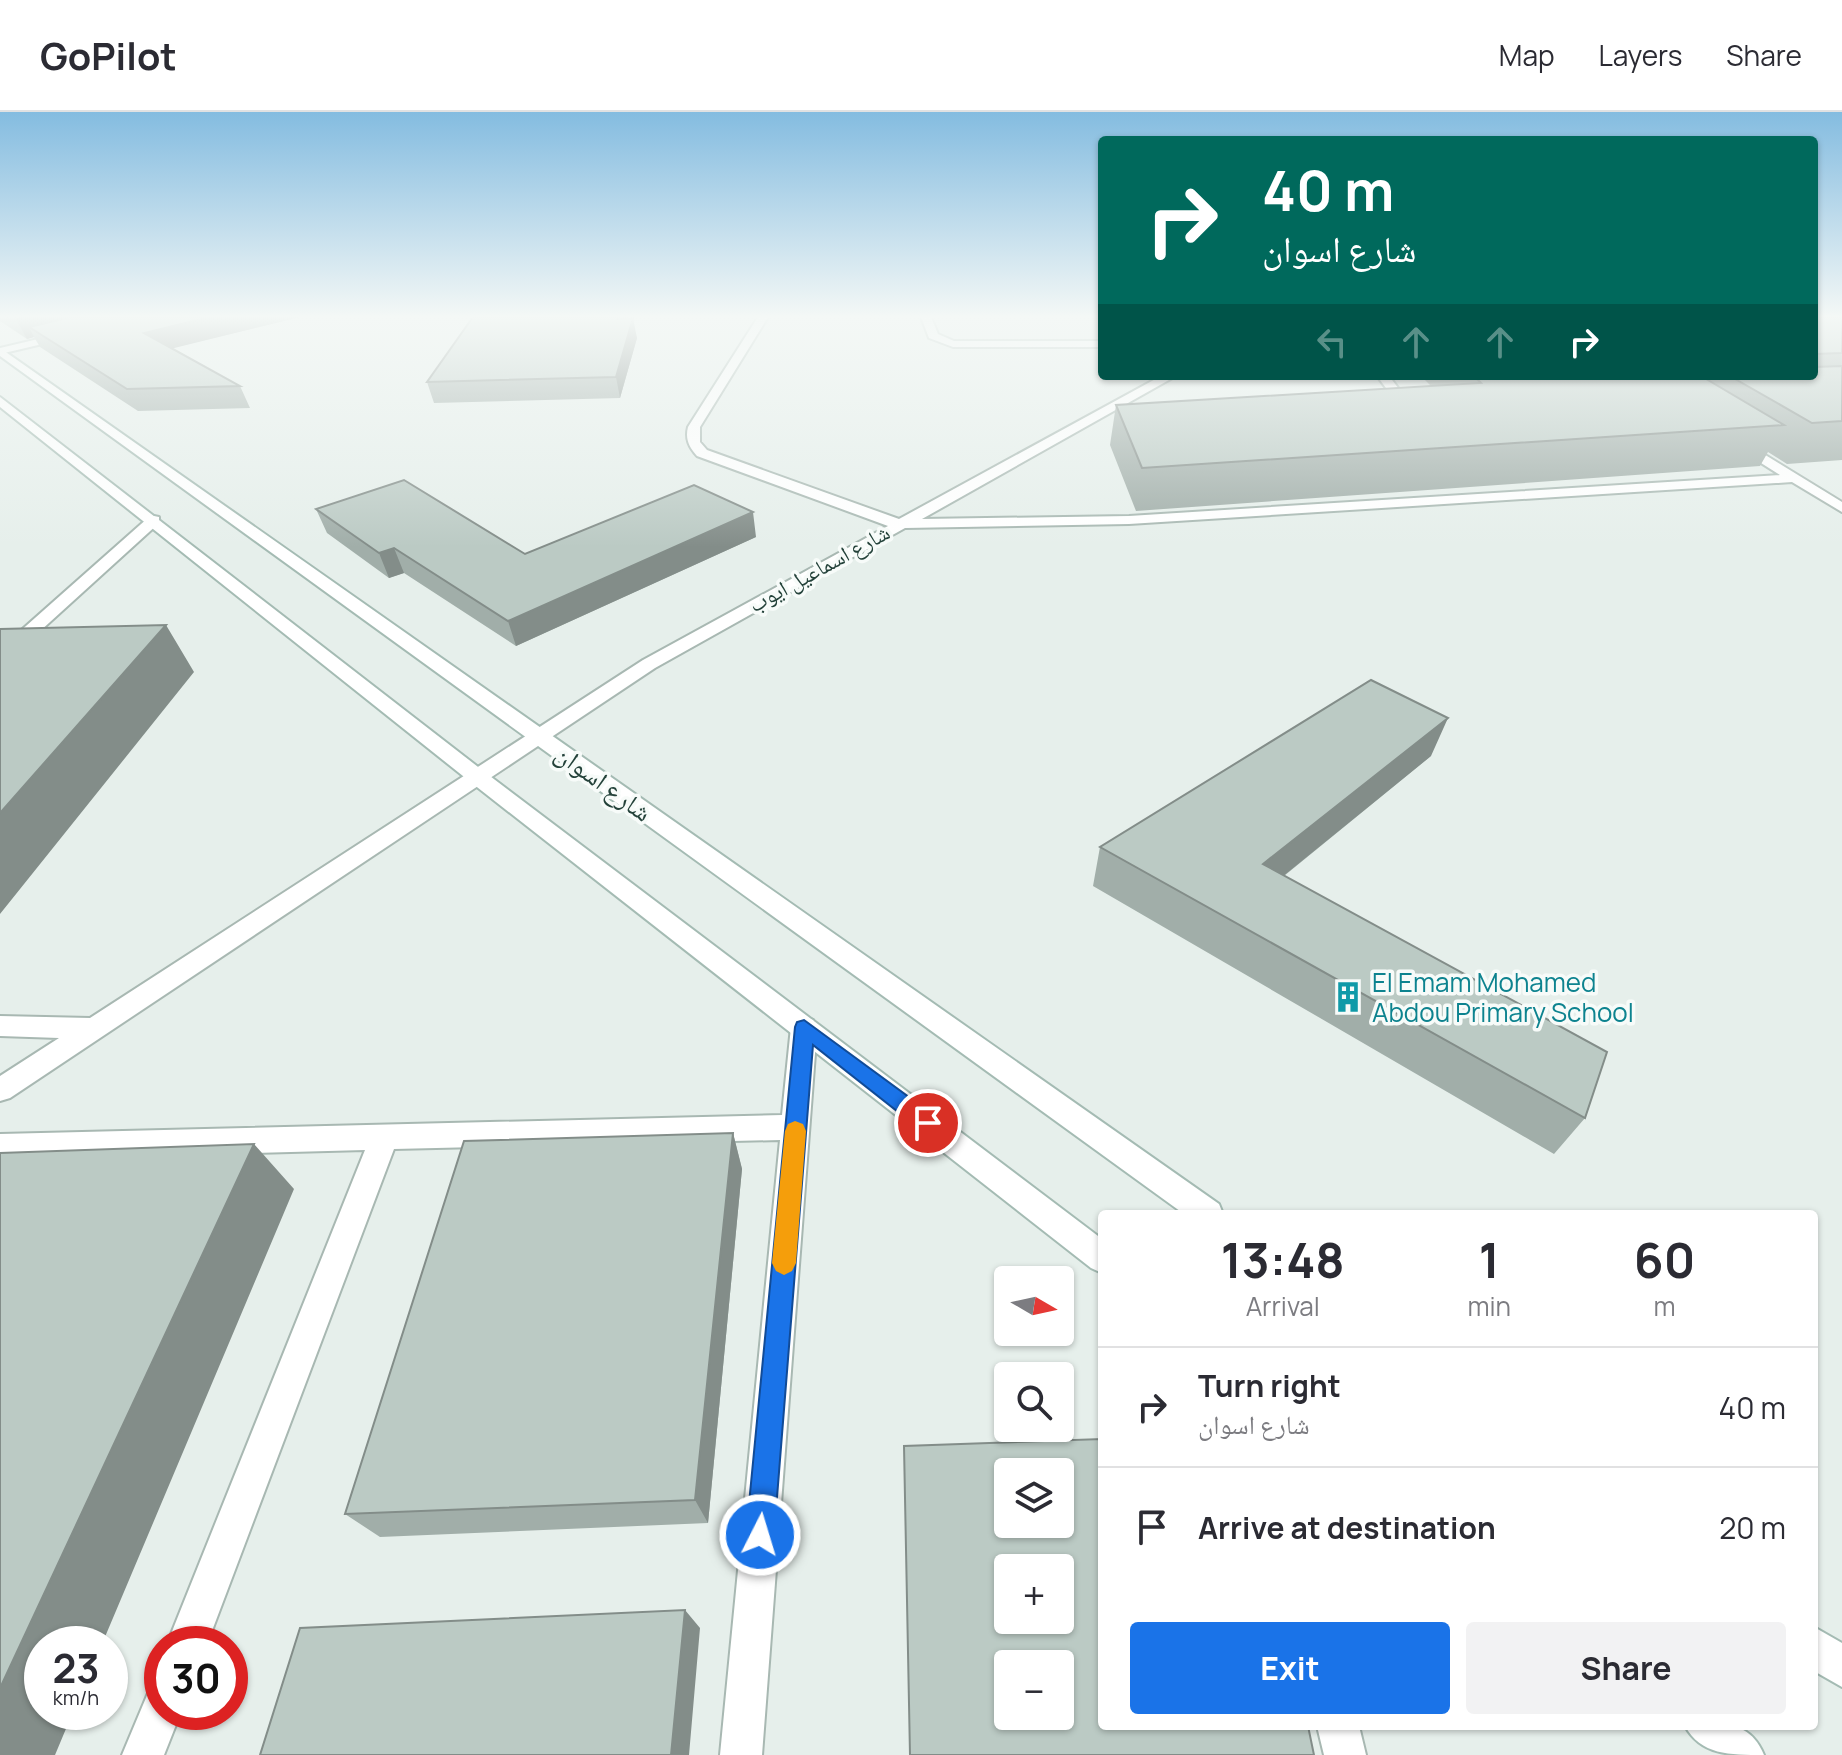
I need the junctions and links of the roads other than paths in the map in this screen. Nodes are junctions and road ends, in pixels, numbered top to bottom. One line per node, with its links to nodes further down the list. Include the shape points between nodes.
1 (60, 394): 17 (street, شارع اسوان)
2 (715, 394): 15 (street, via 692,434 702,453)
3 (1138, 394): 10 (street, شارع اسماعيل ايوب)
4 (1396, 394): 5 (street)
5 (1399, 397): 6 (street); 7 (street)
6 (1414, 397)
7 (1384, 398)
8 (0, 401): 14 (street)
9 (1149, 404): 10 (street)
10 (1117, 405): 15 (street, شارع اسماعيل ايوب)
11 (1720, 431): 12 (street)
12 (1794, 478): 13 (street); 15 (street, via 1129,520)
13 (1842, 508)
14 (154, 520): 16 (street); 18 (street)
15 (898, 524): 17 (street, شارع اسماعيل ايوب, via 649,664)
16 (0, 658)
17 (537, 734): 18 (street, شارع اسماعيل ايوب); 26 (street, شارع اسوان)
18 (475, 775): 20 (street); 21 (street, شارع اسماعيل ايوب)
19 (0, 1026): 21 (street)
20 (804, 1027): 23 (street); 27 (street)
21 (91, 1028): 22 (street, شارع اسماعيل ايوب)
22 (0, 1090)
23 (796, 1127): 24 (street); 35 (street)
24 (384, 1138): 25 (street); 28 (street)
25 (0, 1147)
26 (1202, 1210)
27 (1098, 1255)
28 (194, 1626)
29 (1818, 1650): 30 (street)
30 (1842, 1667)
31 (153, 1730): 34 (street)
32 (1339, 1730): 36 (street)
33 (1711, 1730): 37 (street)
34 (143, 1755)
35 (741, 1755)
36 (1345, 1755)
37 (1743, 1755)

